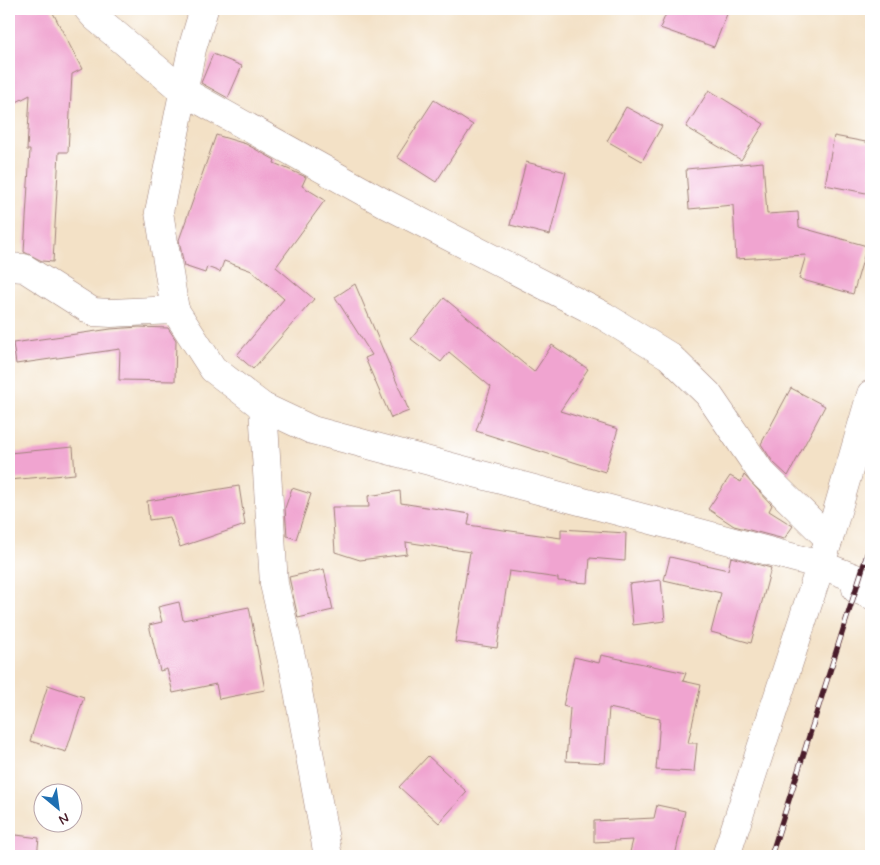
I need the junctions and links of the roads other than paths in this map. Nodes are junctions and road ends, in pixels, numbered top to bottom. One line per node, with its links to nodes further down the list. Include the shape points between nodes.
1 (88, 9): 3 (street)
2 (204, 9): 3 (street)
3 (183, 91): 5 (street, via 159,212); 8 (street, via 378,199 604,316 669,356 708,394 761,472)
4 (9, 267): 5 (street, via 24,268 93,312)
5 (175, 310): 7 (street, via 212,369)
6 (870, 405): 8 (street)
7 (263, 407): 9 (street, via 312,430); 11 (street, via 274,584 294,669)
8 (829, 539): 9 (street)
9 (821, 565): 10 (street, via 858,579 856,589); 12 (street)
10 (871, 595)
11 (328, 856)
12 (726, 856)

